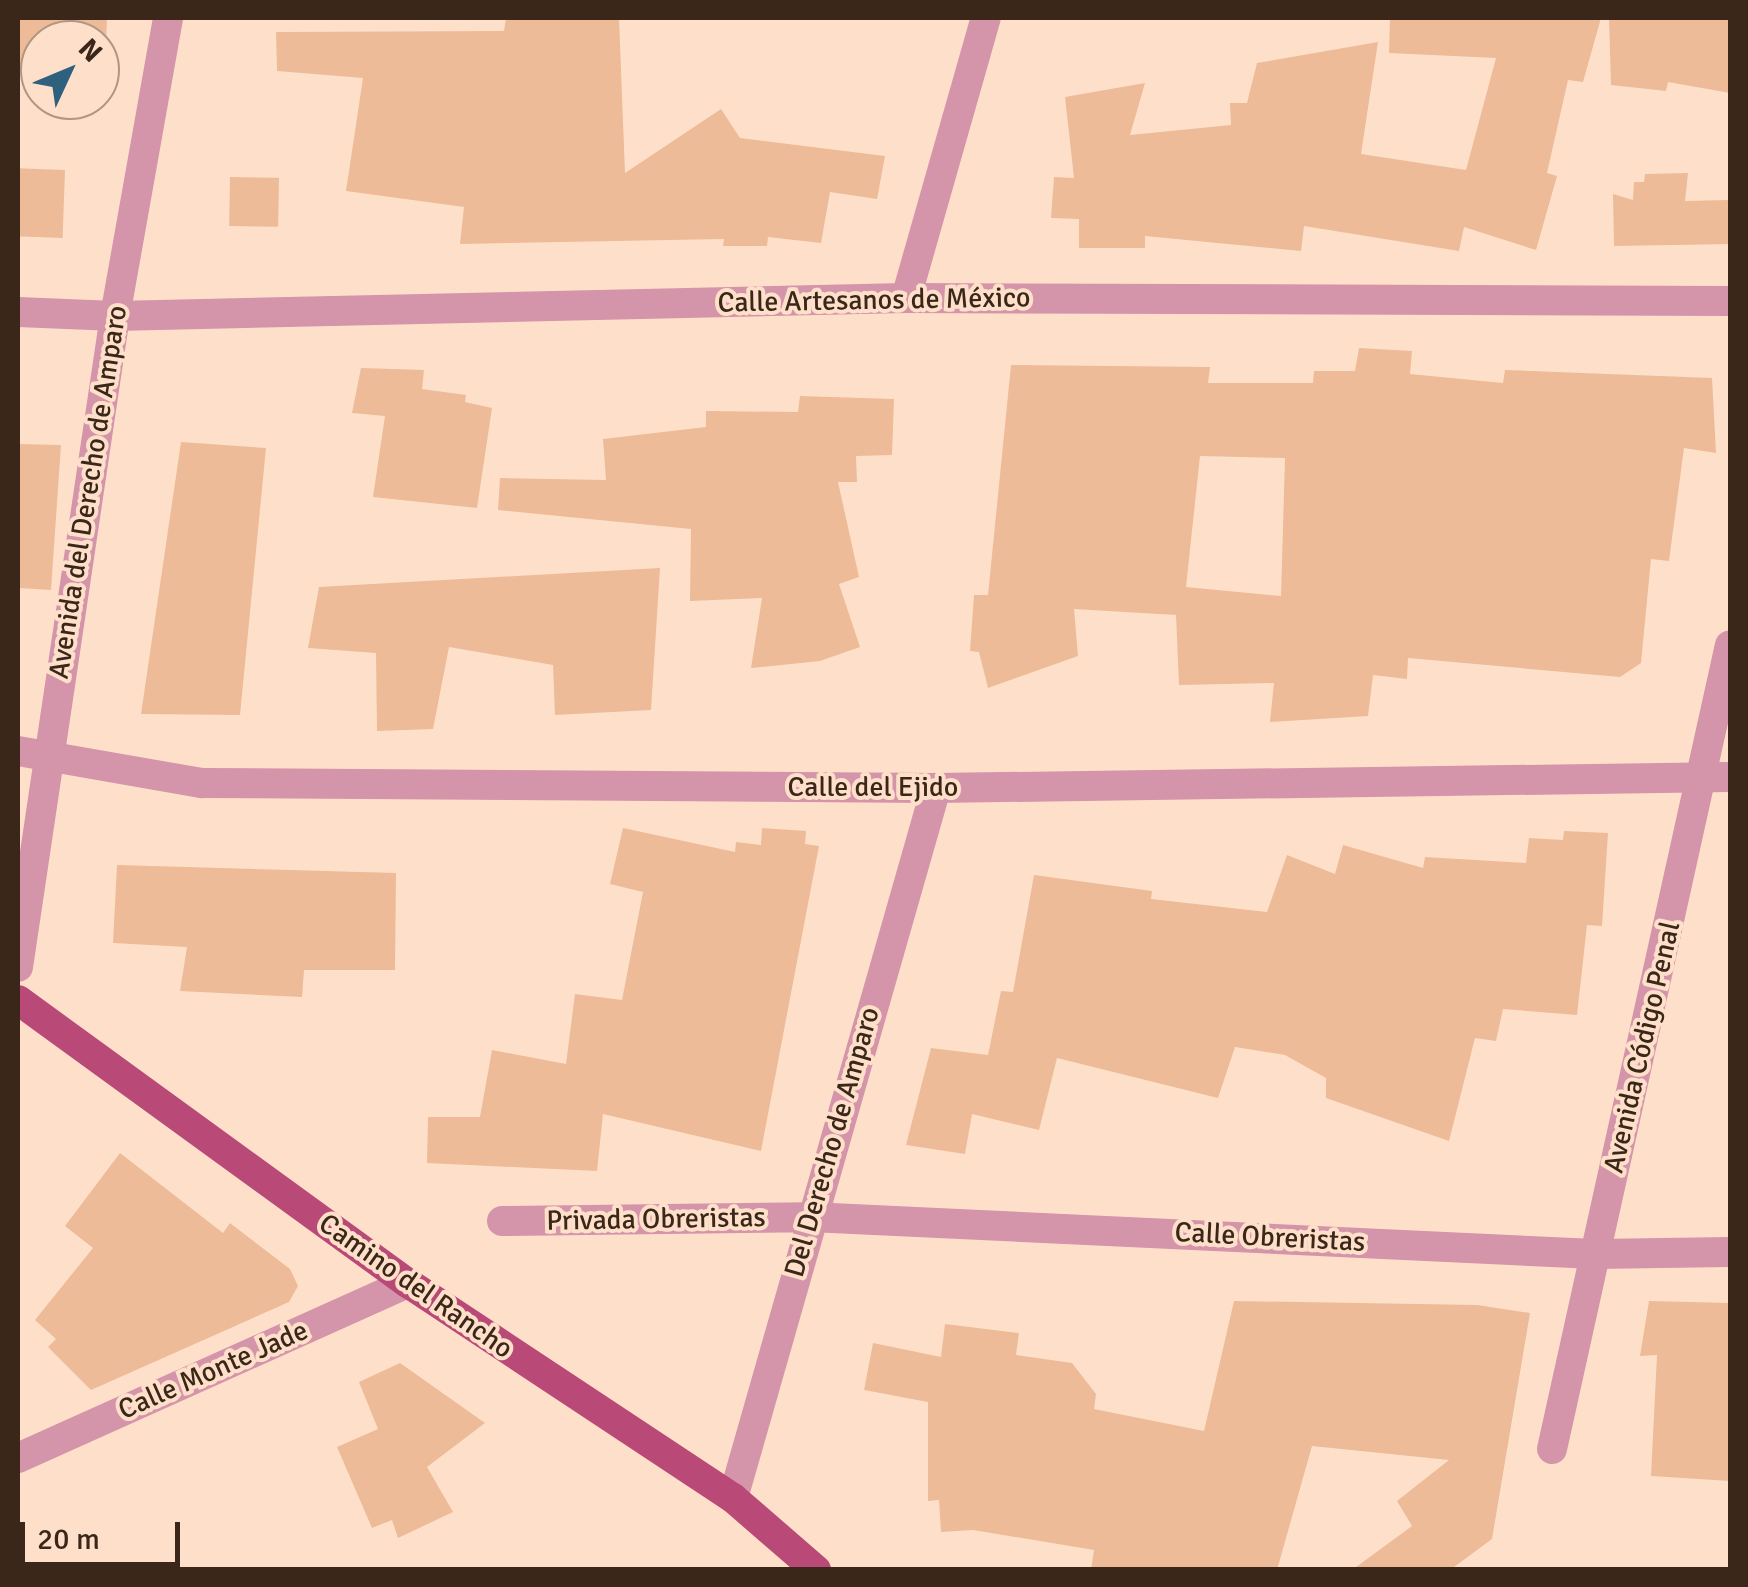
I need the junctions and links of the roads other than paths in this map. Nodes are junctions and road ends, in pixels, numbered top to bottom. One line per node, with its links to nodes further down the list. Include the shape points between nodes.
1 (168, 18): 6 (street, Avenida del Derecho de Amparo)
2 (986, 18): 3 (street)
3 (906, 298): 4 (street, Calle Artesanos de México); 6 (street, Calle Artesanos de México)
4 (1730, 301)
5 (18, 312): 6 (street, Calle Artesanos de México)
6 (115, 316): 8 (street, Avenida del Derecho de Amparo)
7 (1730, 645): 9 (street, Avenida Código Penal)
8 (32, 754): 10 (street, Calle del Ejido, via 202,783); 11 (street, Avenida del Derecho de Amparo)
9 (1717, 777): 10 (street, Calle del Ejido); 16 (street, Avenida Código Penal)
10 (936, 788): 13 (street, Del Derecho de Amparo)
11 (18, 968)
12 (18, 1000): 17 (main road, Camino del Rancho)
13 (810, 1217): 14 (street, Privada Obreristas); 16 (street, Calle Obreristas); 20 (street, Del Derecho de Amparo)
14 (502, 1221)
15 (1730, 1252): 16 (street, Calle Obreristas)
16 (1595, 1254): 18 (street, Avenida Código Penal)
17 (408, 1283): 19 (street, Calle Monte Jade); 20 (main road, Camino del Rancho)
18 (1552, 1449)
19 (18, 1458)
20 (734, 1498): 21 (main road, Camino del Rancho)
21 (816, 1570)

